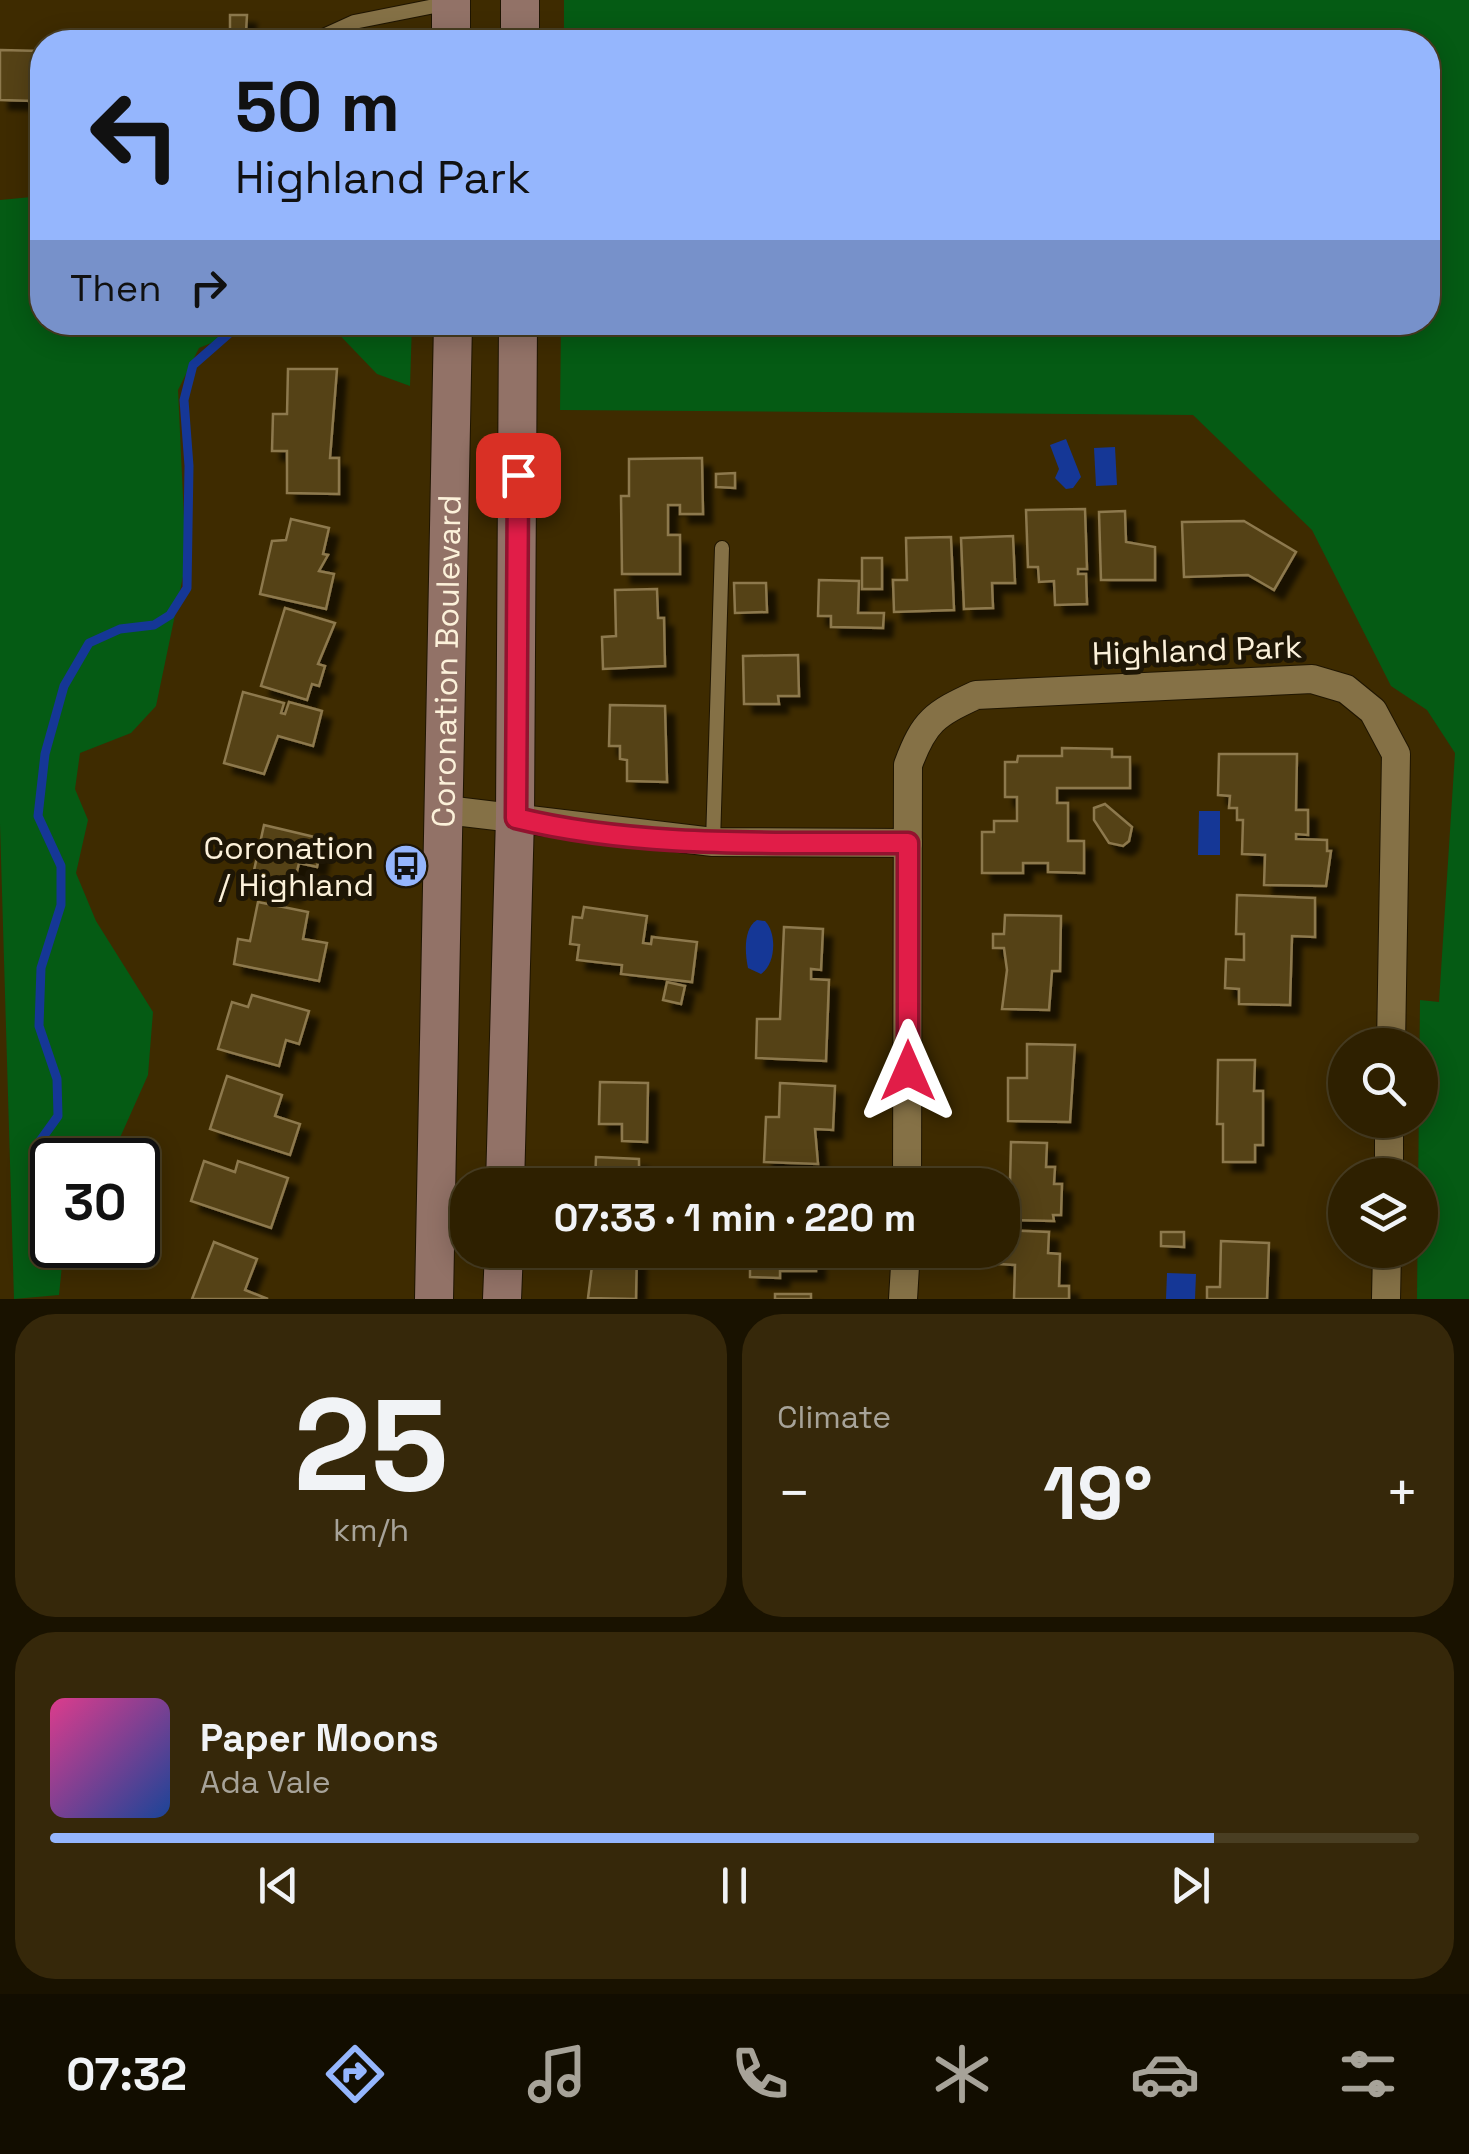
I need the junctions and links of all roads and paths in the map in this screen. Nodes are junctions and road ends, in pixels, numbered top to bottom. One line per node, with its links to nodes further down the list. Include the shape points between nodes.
1 (520, 0): 5 (main road)
2 (451, 1): 3 (lane); 4 (main road)
3 (336, 30)
4 (452, 30)
5 (520, 30)
6 (452, 335): 9 (main road, Coronation Boulevard)
7 (518, 335): 10 (main road, Coronation Boulevard)
8 (722, 548): 11 (lane)
9 (446, 810): 10 (street); 19 (main road, Coronation Boulevard)
10 (516, 818): 11 (street); 14 (main road, Coronation Boulevard)
11 (712, 842): 12 (street)
12 (908, 843): 13 (street, Highland Park, via 908,765 919,736 937,713 976,695 1312,679 1346,689 1373,711 1396,754); 15 (street, Highland Park)
13 (1391, 1028)
14 (506, 1168)
15 (908, 1168)
16 (503, 1268): 20 (main road)
17 (905, 1268): 21 (street)
18 (1387, 1268): 22 (street)
19 (434, 1299)
20 (502, 1299)
21 (903, 1299)
22 (1386, 1299)

